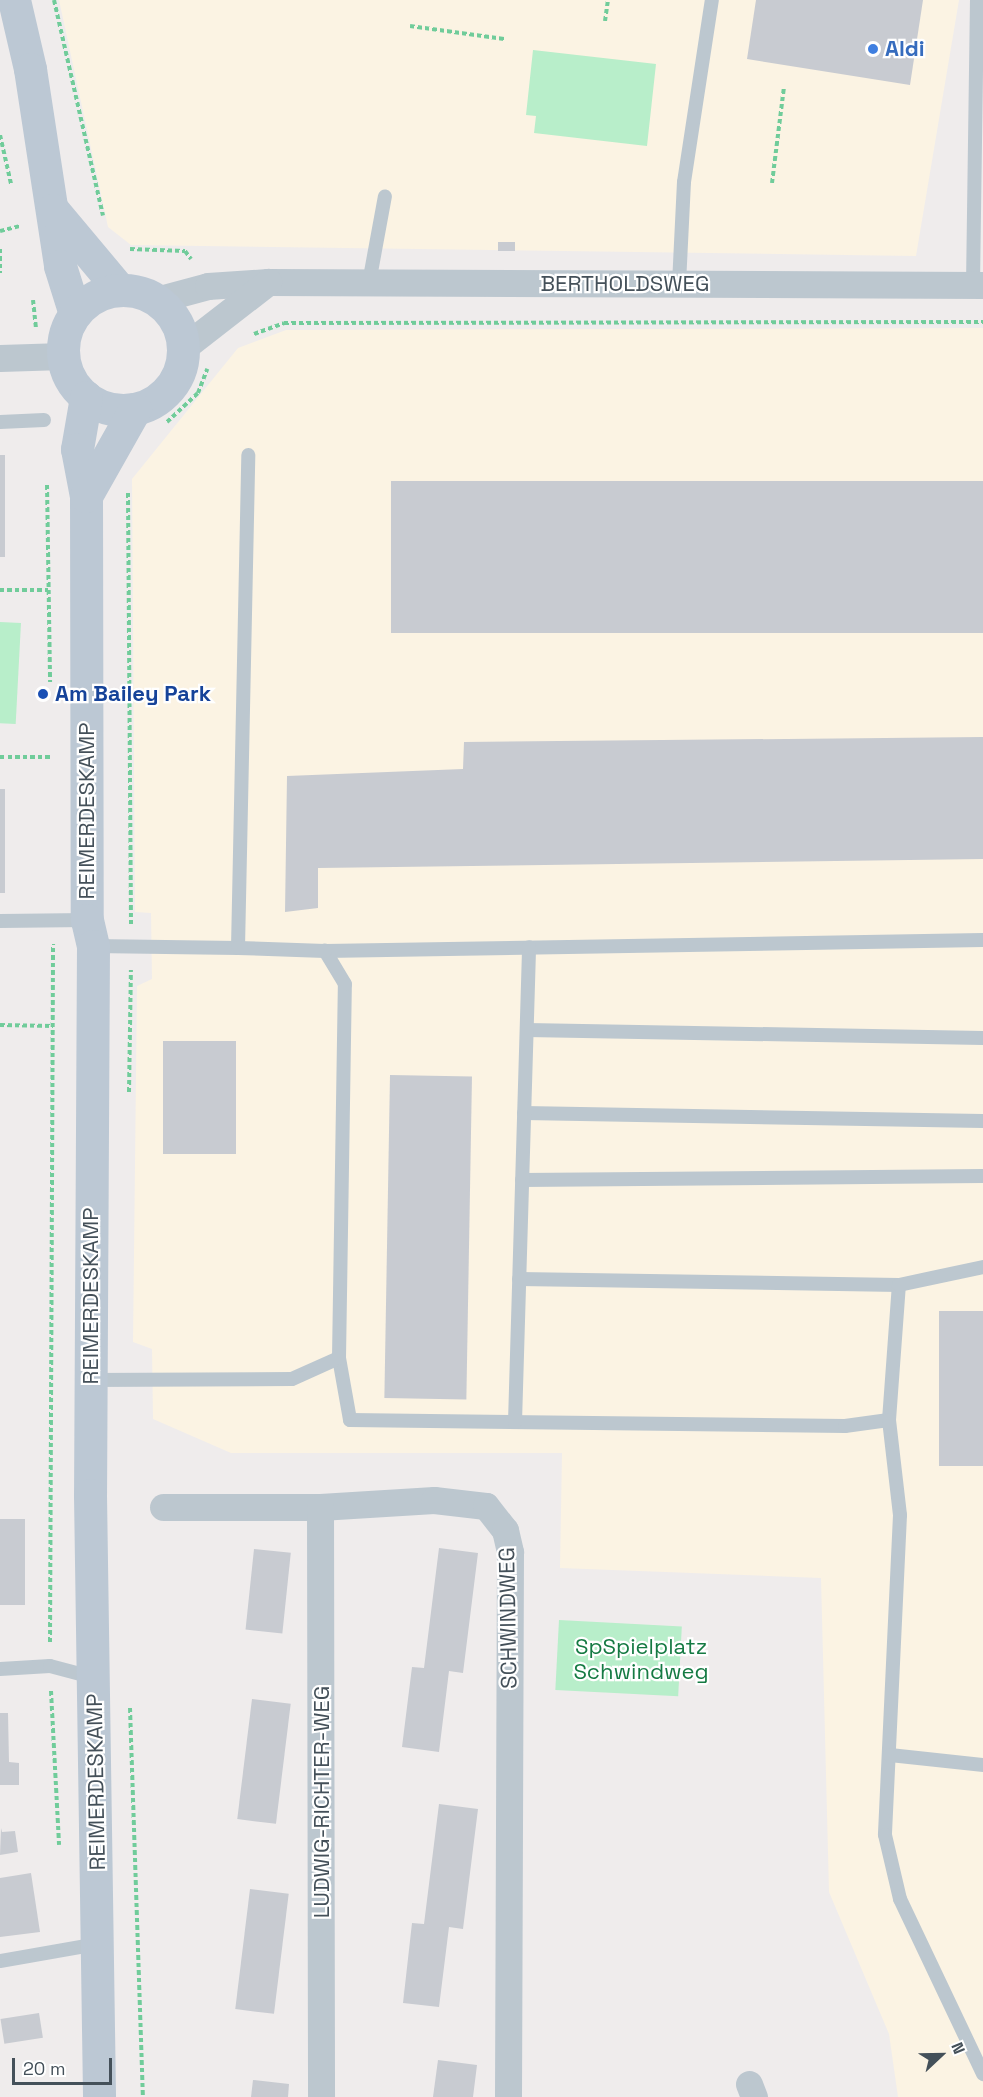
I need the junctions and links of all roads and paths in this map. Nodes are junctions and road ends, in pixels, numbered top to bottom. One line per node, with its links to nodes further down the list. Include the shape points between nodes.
1 (14, 0): 14 (main road)
2 (54, 0): 19 (path)
3 (608, 0): 6 (path)
4 (712, 0): 24 (lane, via 684,182)
5 (977, 0): 25 (lane)
6 (605, 21)
7 (410, 26): 8 (path)
8 (504, 39)
9 (784, 87): 11 (path)
10 (0, 135): 12 (path)
11 (772, 183)
12 (13, 192)
13 (385, 196): 23 (lane)
14 (53, 210): 19 (main road); 31 (main road, via 60,266)
15 (18, 215): 16 (path)
16 (20, 226): 17 (path); 18 (path)
17 (0, 231)
18 (22, 236)
19 (99, 243): 27 (path, via 120,249 185,251); 28 (main road)
20 (0, 249): 21 (path)
21 (0, 273)
22 (268, 282): 23 (street, BERTHOLDSWEG); 27 (street, BERTHOLDSWEG); 30 (street)
23 (369, 283): 24 (street, BERTHOLDSWEG)
24 (679, 284): 25 (street, BERTHOLDSWEG)
25 (978, 285)
26 (32, 286): 34 (path)
27 (208, 286): 29 (street, BERTHOLDSWEG)
28 (120, 290): 29 (main road); 31 (main road, via 97,296)
29 (156, 300): 33 (main road)
30 (225, 313): 32 (path, via 235,333 250,336 284,323); 33 (street)
31 (75, 314): 34 (main road)
32 (983, 322)
33 (196, 355): 37 (main road); 37 (path, via 198,393)
34 (51, 356): 35 (street); 36 (main road)
35 (0, 358)
36 (86, 398): 37 (main road); 43 (main road, REIMERDESKAMP, via 77,449)
37 (147, 418): 43 (main road, REIMERDESKAMP)
38 (44, 420): 39 (lane)
39 (0, 422)
40 (248, 455): 57 (lane)
41 (47, 471): 45 (path)
42 (128, 488): 55 (path)
43 (86, 496): 53 (main road, REIMERDESKAMP)
44 (0, 590): 45 (path)
45 (48, 590): 46 (path)
46 (50, 685)
47 (51, 745): 48 (path)
48 (51, 757): 49 (path); 50 (path)
49 (0, 758)
50 (51, 769)
51 (54, 920): 52 (lane); 53 (lane); 60 (path)
52 (0, 921)
53 (90, 933): 55 (lane); 72 (main road, REIMERDESKAMP)
54 (983, 940): 56 (lane)
55 (131, 945): 57 (lane); 63 (path)
56 (529, 947): 58 (lane); 61 (lane)
57 (238, 948): 58 (lane)
58 (325, 951): 71 (lane, via 345,984)
59 (0, 1025): 60 (path)
60 (53, 1026): 77 (path)
61 (527, 1030): 62 (lane); 64 (lane)
62 (983, 1038)
63 (129, 1098)
64 (524, 1113): 65 (lane); 67 (lane)
65 (983, 1121)
66 (983, 1176): 67 (lane)
67 (522, 1180): 69 (lane)
68 (983, 1267): 70 (lane)
69 (519, 1279): 70 (lane); 74 (lane)
70 (899, 1285): 73 (lane)
71 (339, 1358): 72 (lane, via 292,1379); 74 (lane, via 350,1420)
72 (90, 1380): 79 (main road, REIMERDESKAMP)
73 (889, 1420): 74 (lane, via 845,1426); 81 (lane, via 900,1515)
74 (515, 1422)
75 (163, 1507): 76 (street, SCHWINDWEG)
76 (320, 1507): 89 (street, LUDWIG-RICHTER-WEG); 90 (street, SCHWINDWEG, via 434,1500 486,1506 505,1530 510,1552)
77 (50, 1666): 78 (lane); 79 (lane); 83 (path)
78 (0, 1669)
79 (94, 1677): 84 (main road, REIMERDESKAMP)
80 (129, 1697): 88 (path)
81 (890, 1755): 82 (lane); 86 (lane, via 885,1835 900,1899)
82 (983, 1765)
83 (59, 1855)
84 (99, 1944): 85 (lane); 87 (main road, REIMERDESKAMP)
85 (0, 1961)
86 (983, 2074)
87 (99, 2097)
88 (143, 2097)
89 (321, 2097)
90 (508, 2097)

